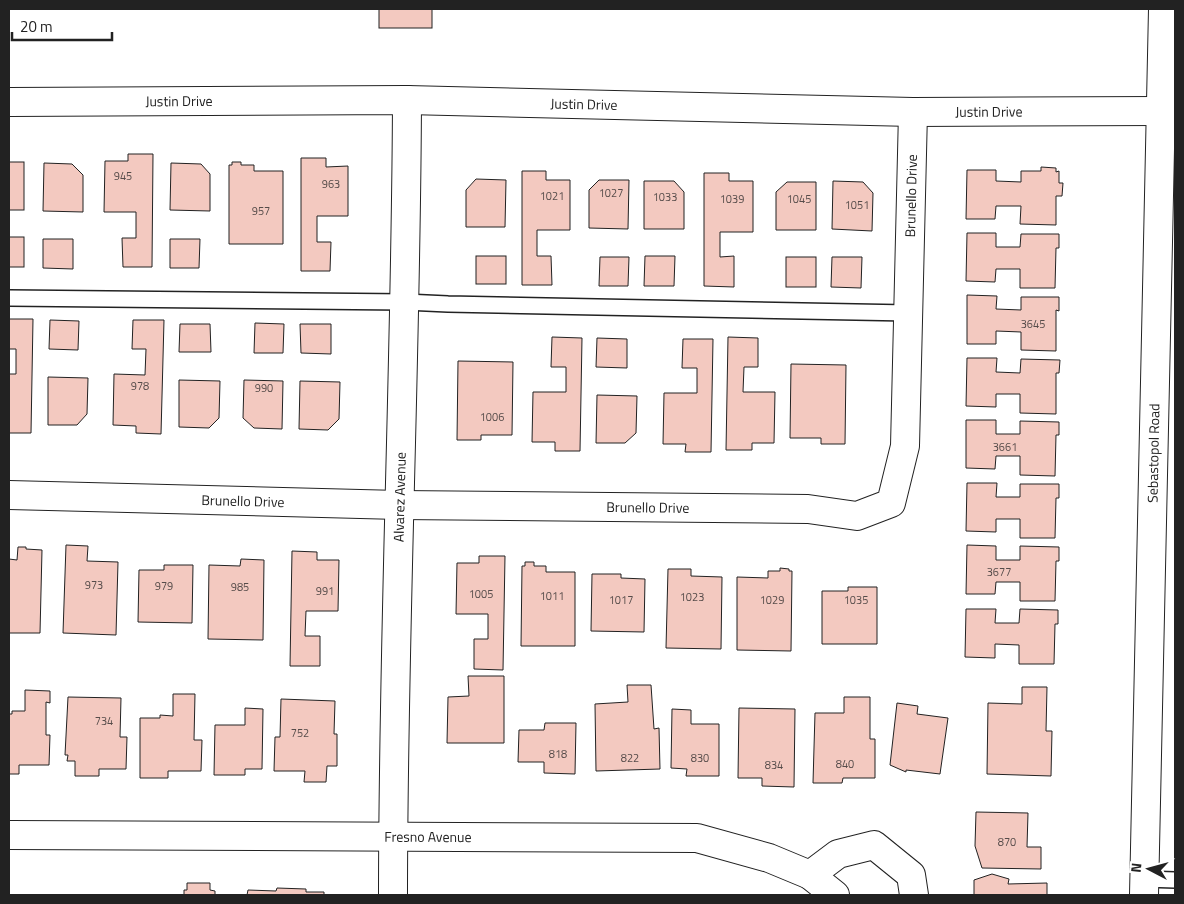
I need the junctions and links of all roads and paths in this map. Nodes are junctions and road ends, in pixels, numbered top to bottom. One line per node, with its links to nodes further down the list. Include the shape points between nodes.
1 (1163, 9): 4 (street, Sebastopol Road)
2 (407, 100): 3 (street, Justin Drive); 5 (street, Justin Drive); 7 (street, Alvarez Avenue)
3 (9, 102)
4 (1160, 111): 5 (street, Justin Drive); 15 (street, Sebastopol Road)
5 (913, 112): 8 (street, Brunello Drive)
6 (9, 298): 7 (lane)
7 (405, 302): 8 (lane); 10 (street, Alvarez Avenue)
8 (909, 313): 10 (street, Brunello Drive, via 905,446 892,503 857,516 808,509)
9 (9, 495): 10 (street, Brunello Drive)
10 (399, 505): 12 (street, Alvarez Avenue)
11 (9, 836): 12 (street, Fresno Avenue)
12 (393, 838): 13 (street, Fresno Avenue, via 696,838 769,858); 16 (street, Alvarez Avenue)
13 (810, 875): 17 (street, Fresno Avenue); 18 (street, via 838,854 874,845 911,875)
14 (1175, 880): 15 (lane)
15 (1144, 887)
16 (393, 895)
17 (835, 895)
18 (914, 895)

